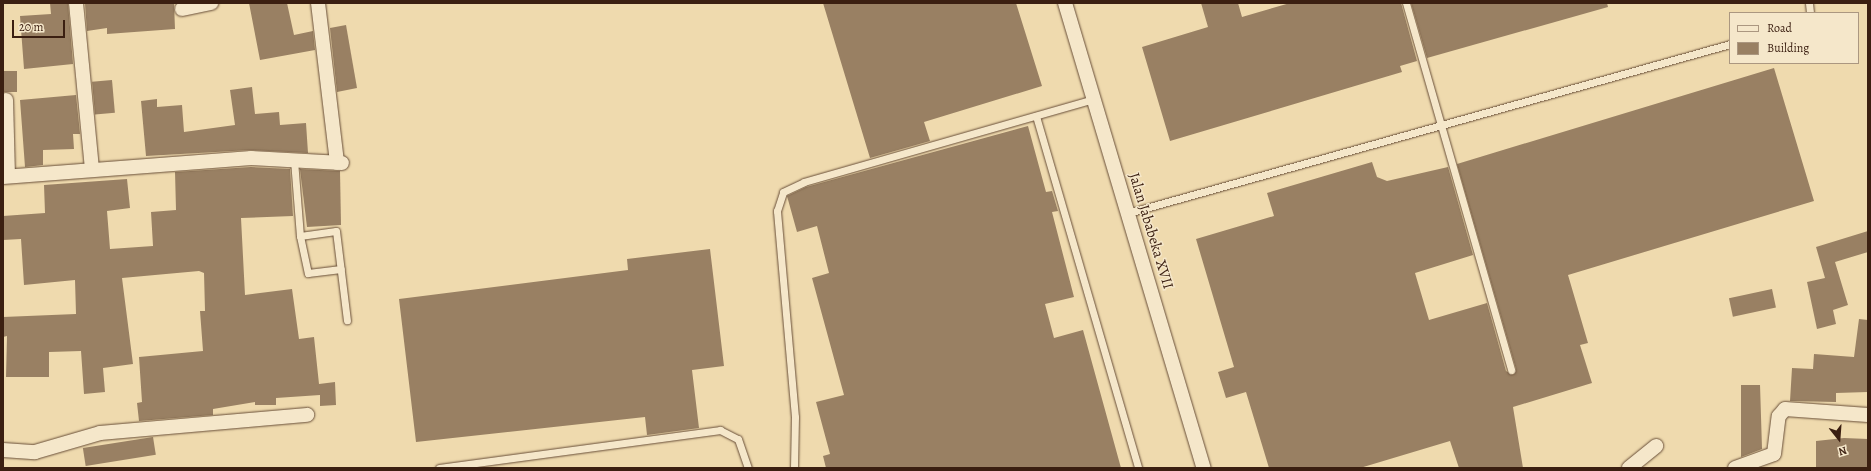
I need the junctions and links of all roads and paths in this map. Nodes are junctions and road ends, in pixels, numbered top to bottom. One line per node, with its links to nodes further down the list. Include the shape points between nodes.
1 (76, 3): 13 (street)
2 (211, 3): 6 (street)
3 (318, 3): 12 (street, via 340,163)
4 (1065, 3): 8 (street, Jalan Jababeka XVII)
5 (1406, 3): 11 (lane)
6 (182, 10)
7 (1729, 44): 11 (lane)
8 (1094, 99): 10 (lane); 15 (street, Jalan Jababeka XVII)
9 (6, 100): 14 (street)
10 (1036, 116): 27 (lane, via 804,182 787,190 779,198 777,211 795,418); 28 (lane)
11 (1441, 124): 15 (lane); 19 (lane)
12 (294, 159): 13 (street, via 251,158); 16 (lane)
13 (92, 169): 14 (street)
14 (5, 176)
15 (1128, 213): 29 (street, Jalan Jababeka XVII)
16 (300, 236): 17 (lane, via 308,273); 17 (lane, via 336,230)
17 (341, 269): 18 (lane)
18 (347, 320)
19 (1511, 370)
20 (307, 415): 23 (street, via 100,433 35,452)
21 (1868, 415): 24 (street, via 1785,410 1779,416)
22 (1656, 446): 30 (street)
23 (3, 450)
24 (1773, 461): 31 (street)
25 (439, 468): 26 (lane, via 720,430 738,439)
26 (748, 468)
27 (794, 468)
28 (1138, 468)
29 (1204, 468)
30 (1629, 468)
31 (1735, 468)

